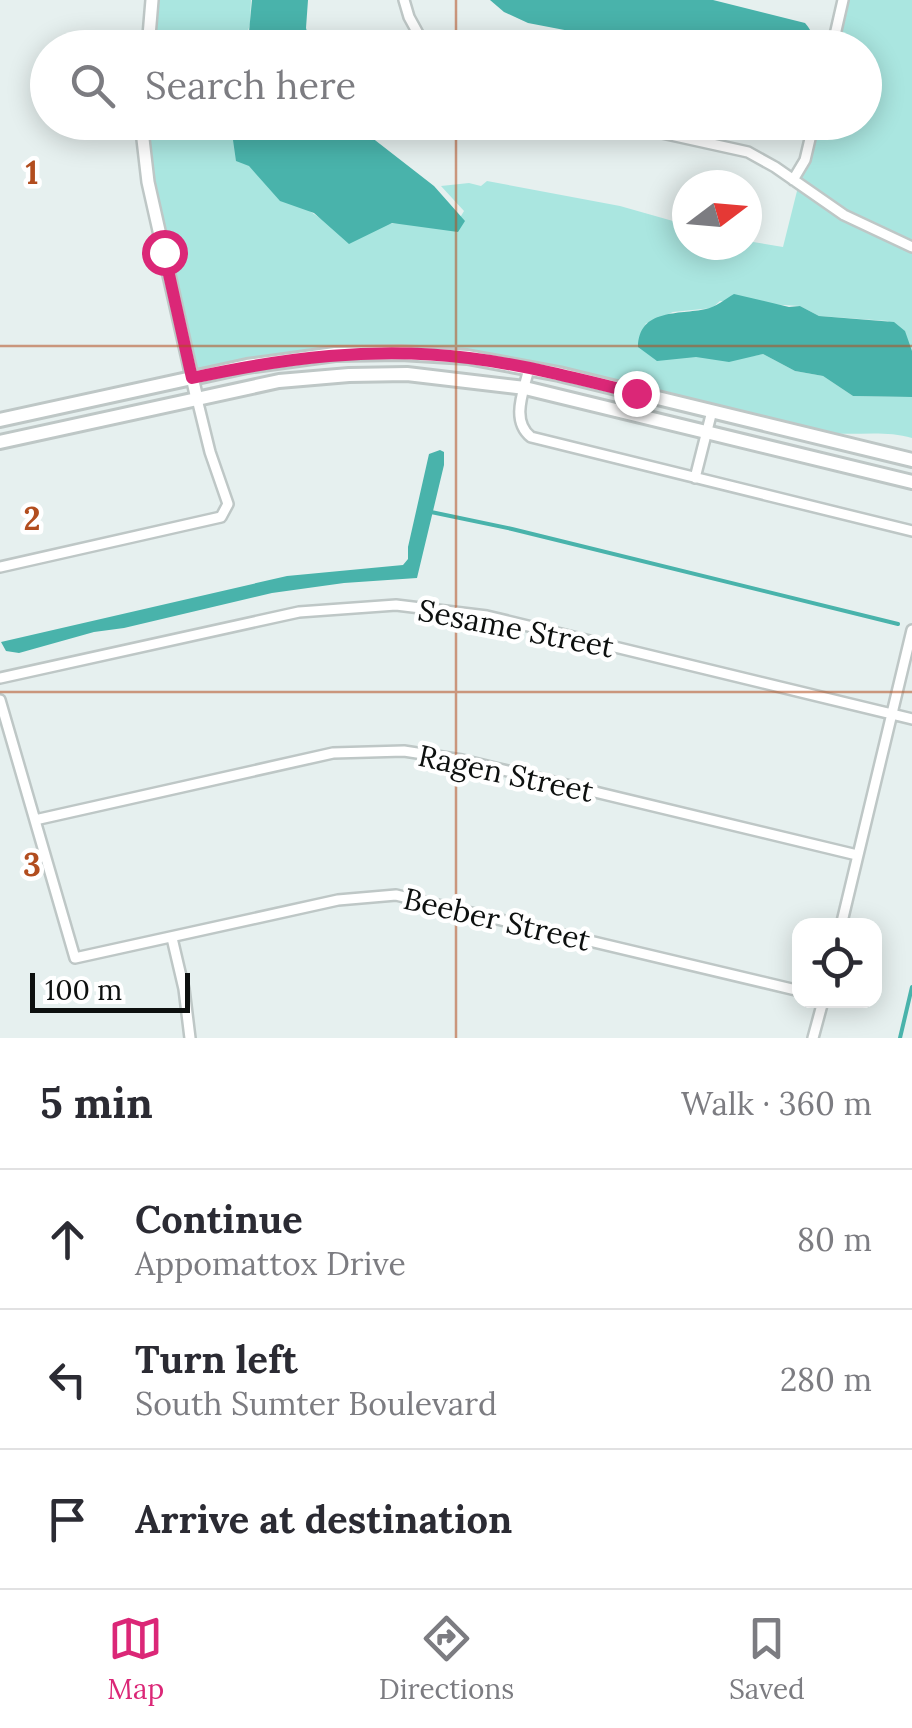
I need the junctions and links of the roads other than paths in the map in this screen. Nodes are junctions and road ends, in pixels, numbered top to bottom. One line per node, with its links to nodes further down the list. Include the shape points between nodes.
1 (152, 0): 4 (street)
2 (404, 0): 5 (street)
3 (843, 0): 6 (street)
4 (150, 30)
5 (416, 30)
6 (836, 30)
7 (143, 140): 13 (street)
8 (696, 140): 10 (street, via 758,156)
9 (810, 140): 10 (street)
10 (792, 180): 11 (street, via 844,215)
11 (912, 246)
12 (529, 368): 13 (main road, via 381,353 287,359); 14 (street); 16 (main road)
13 (192, 378): 15 (street); 17 (main road)
14 (525, 388): 15 (main road, via 349,375); 18 (main road); 21 (street, via 520,420 531,437)
15 (197, 399): 19 (main road); 24 (street, via 227,498 221,517)
16 (712, 412): 18 (street); 20 (main road)
17 (0, 420)
18 (707, 432): 21 (street); 22 (main road)
19 (0, 442)
20 (912, 460)
21 (695, 478): 23 (street)
22 (912, 482)
23 (912, 531)
24 (0, 567)
25 (912, 630): 28 (street)
26 (0, 678): 28 (street, Sesame Street, via 298,612 396,605 486,616)
27 (0, 700): 30 (street)
28 (892, 714): 29 (street, Sesame Street); 31 (street)
29 (912, 719)
30 (35, 820): 31 (street, Ragen Street, via 333,753 404,751); 33 (street, Beeber Street, via 75,958)
31 (857, 855): 32 (street)
32 (842, 918)
33 (172, 938): 34 (street, Beeber Street, via 338,900 396,895); 36 (street)
34 (792, 990)
35 (820, 1008): 37 (street)
36 (190, 1038)
37 (813, 1038)

